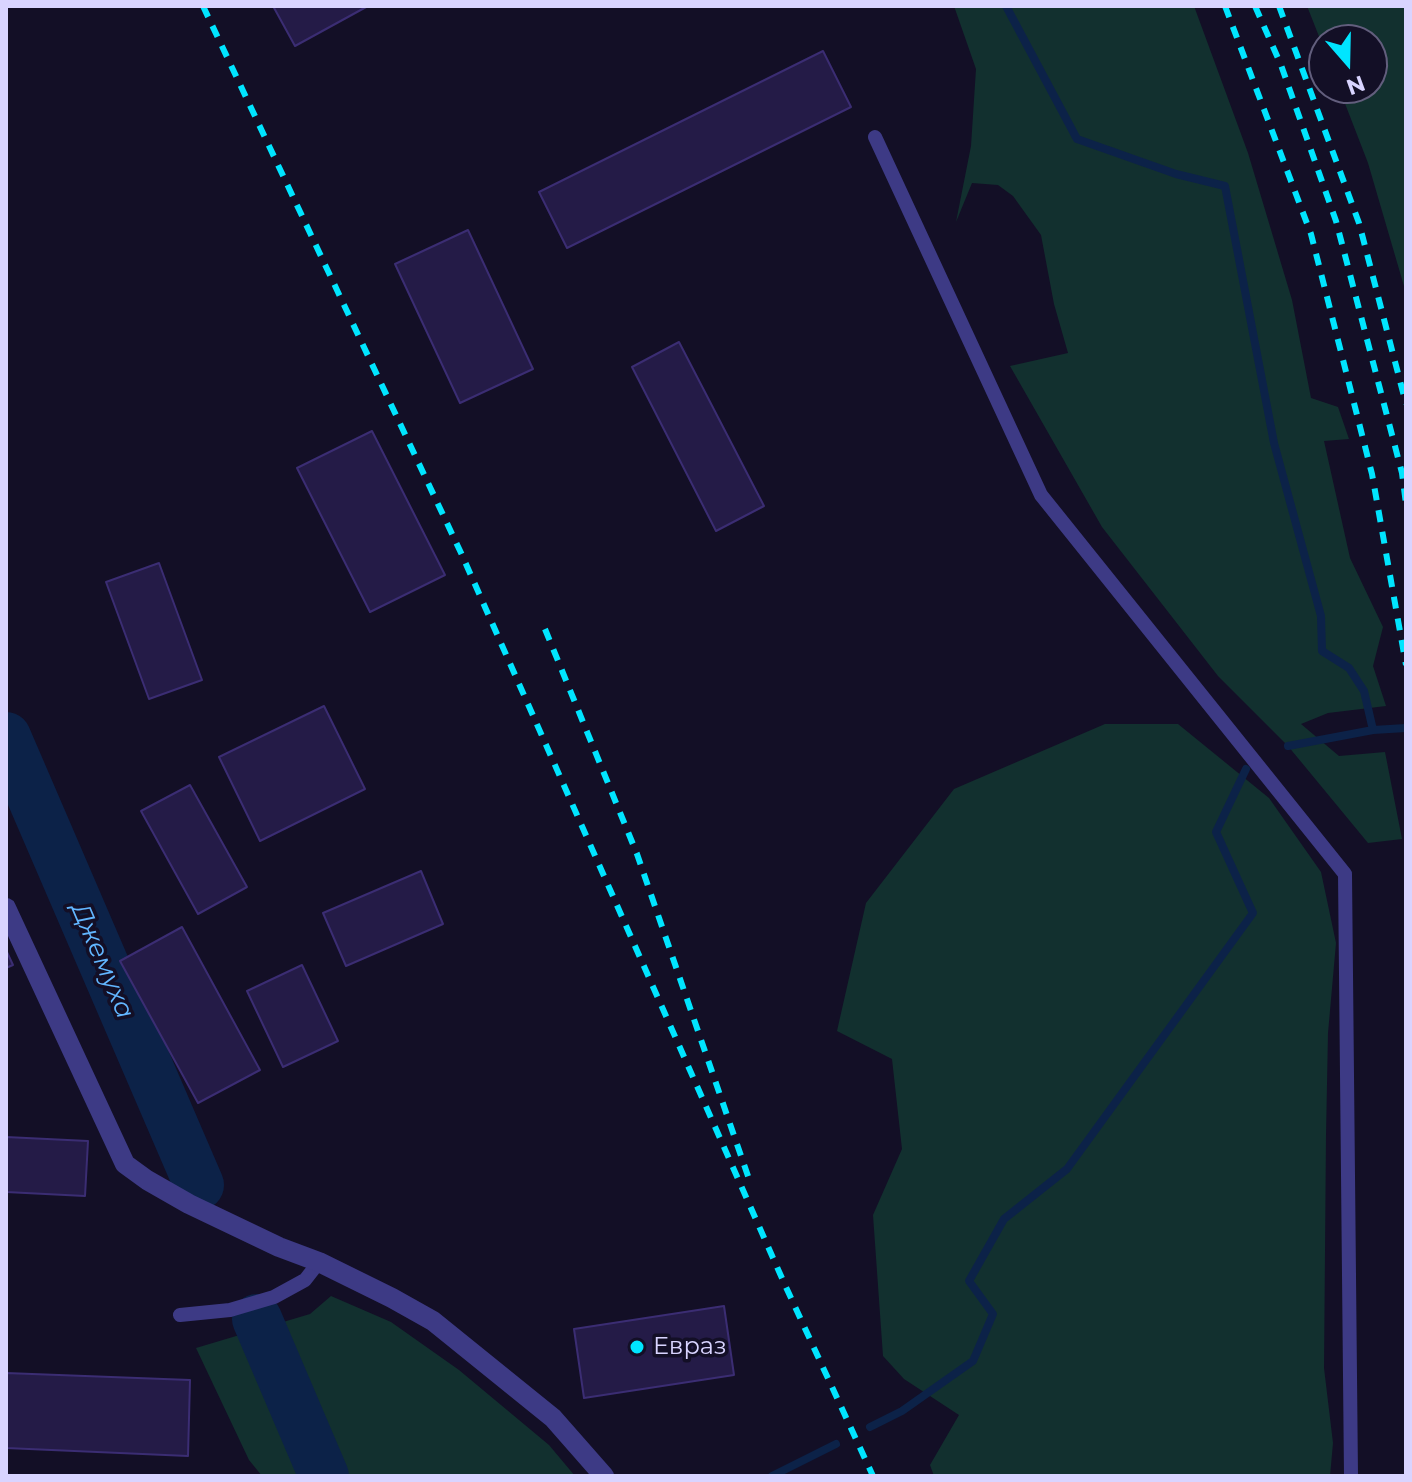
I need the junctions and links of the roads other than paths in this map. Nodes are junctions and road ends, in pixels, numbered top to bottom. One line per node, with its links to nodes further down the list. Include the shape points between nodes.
1 (875, 137): 6 (lane, via 1041,495 1345,874)
2 (6, 908): 3 (street, via 125,1164 189,1204)
3 (319, 1262): 4 (lane, via 305,1280 274,1297 230,1310); 5 (street, via 433,1321 553,1418)
4 (180, 1315)
5 (604, 1476)
6 (1351, 1476)

